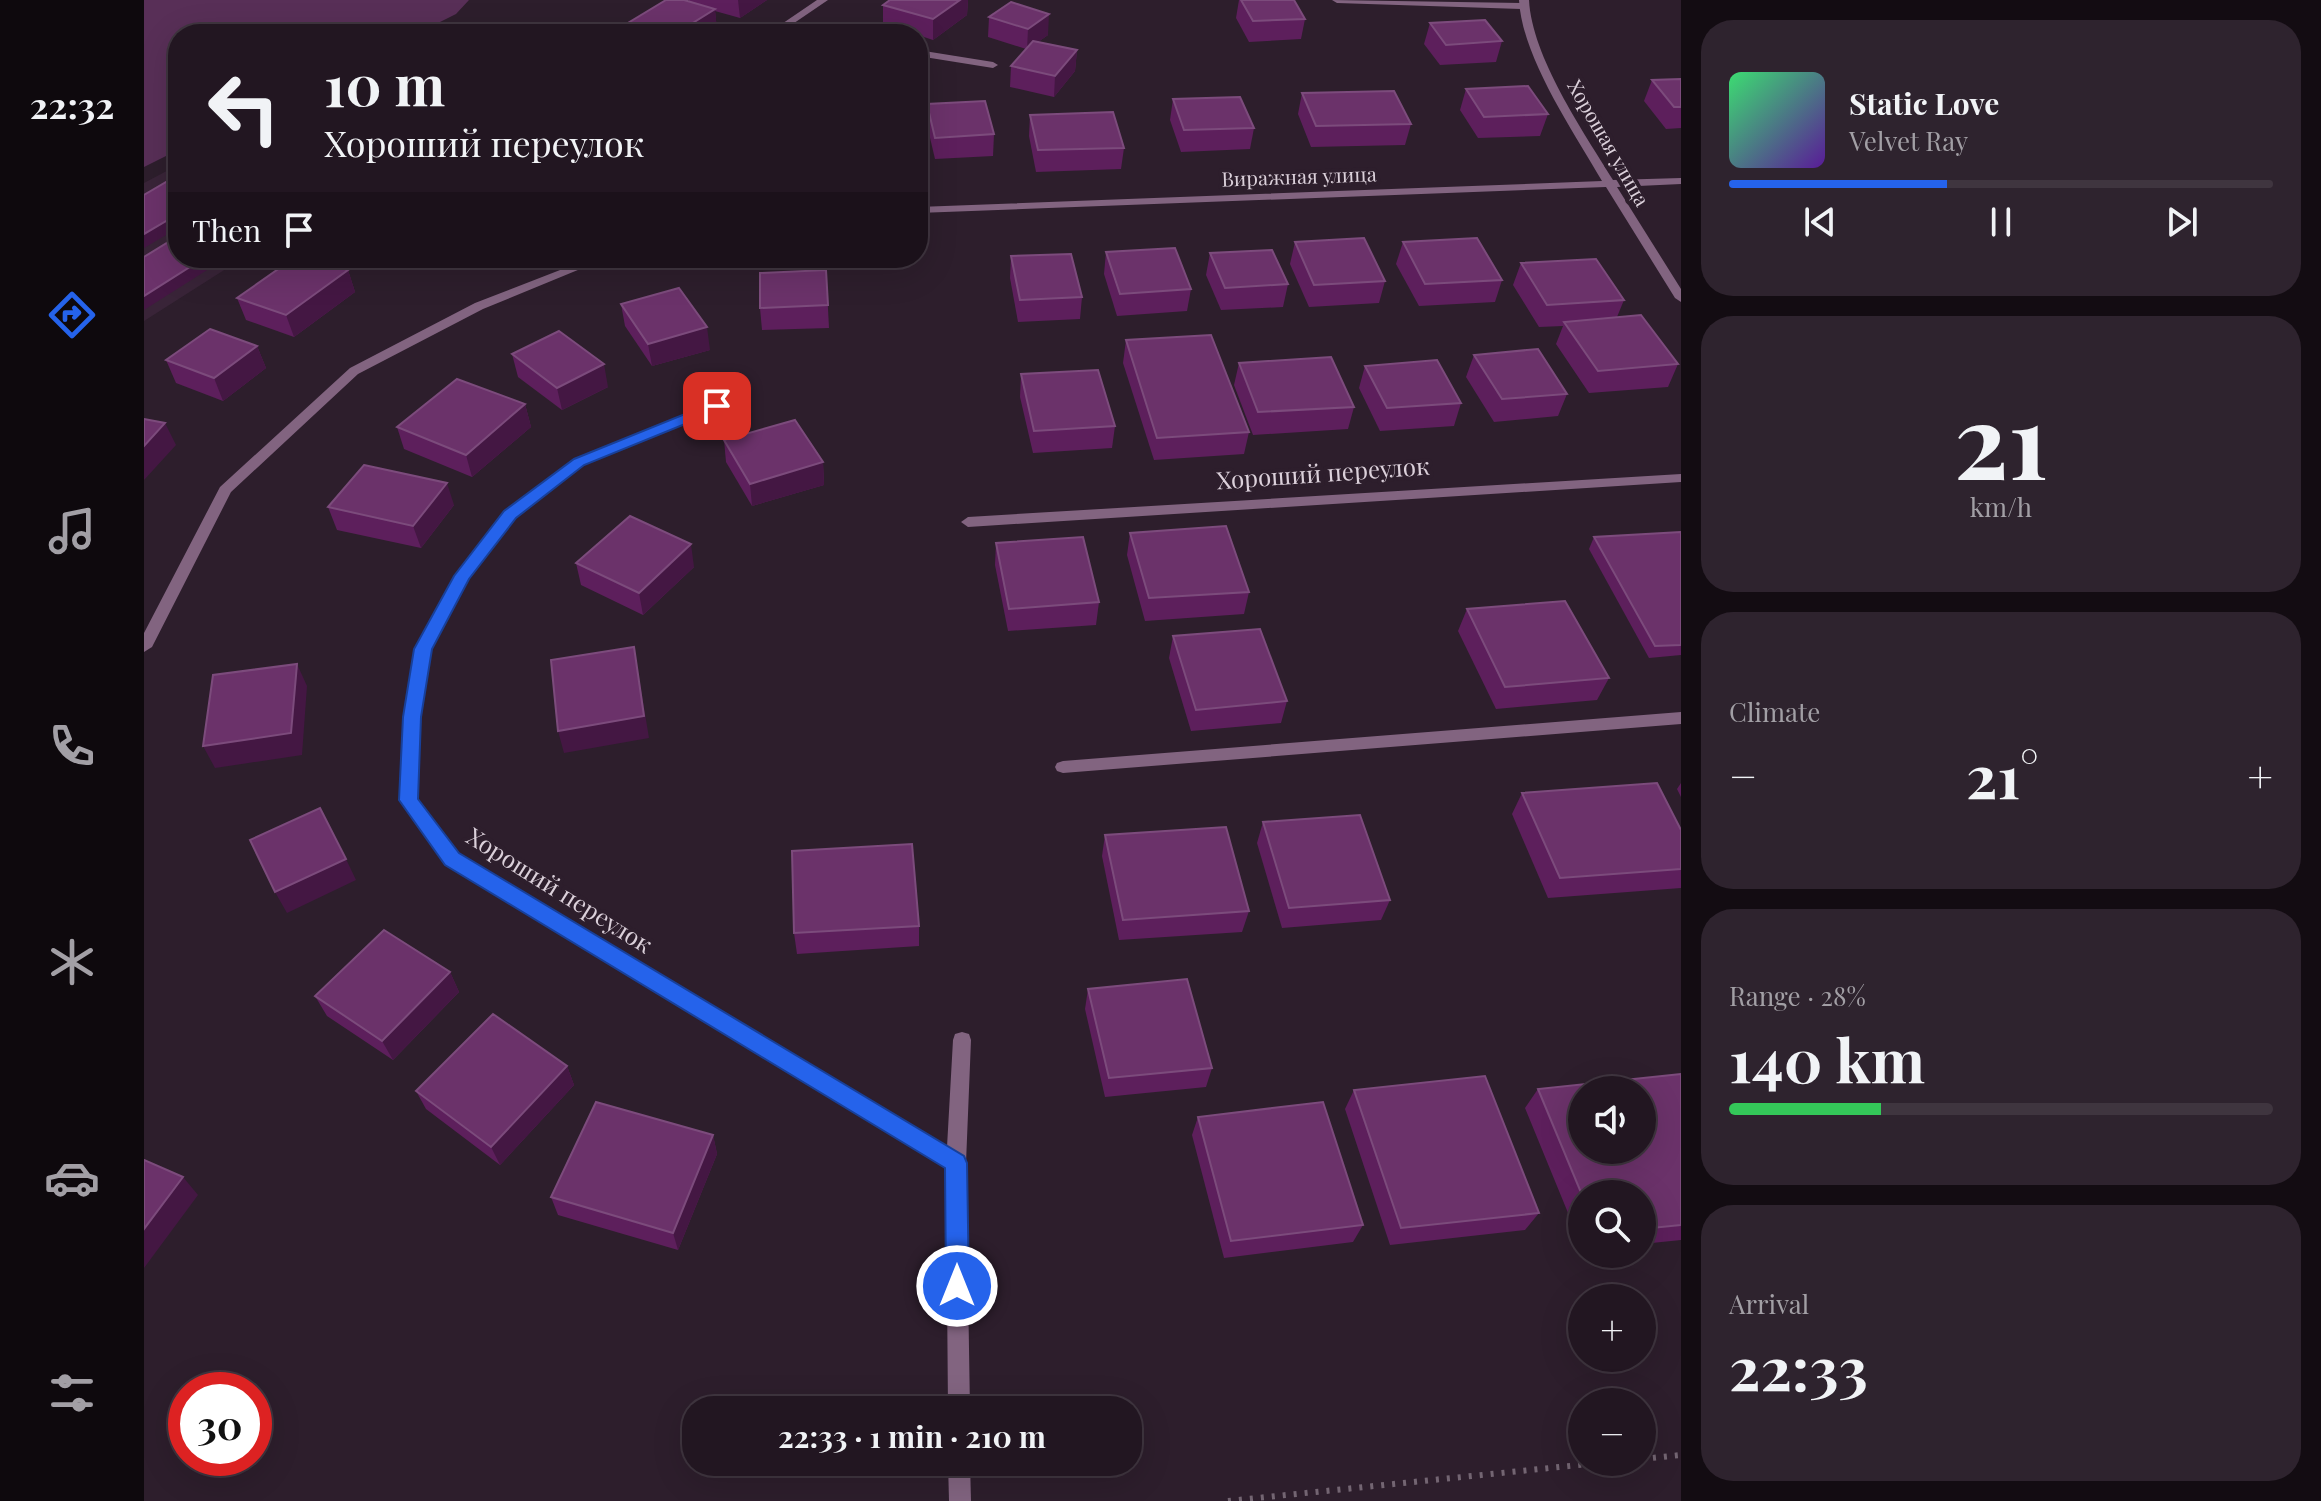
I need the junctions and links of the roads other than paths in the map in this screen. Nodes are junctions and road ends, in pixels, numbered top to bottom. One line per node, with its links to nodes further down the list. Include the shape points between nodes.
1 (823, 0): 4 (street)
2 (1337, 0): 3 (street)
3 (1522, 3): 8 (street, Хорошая улица, via 1536,53)
4 (786, 24)
5 (928, 55): 6 (street)
6 (993, 65)
7 (1681, 181): 8 (street, Виражная улица)
8 (1608, 183): 9 (street, Виражная улица); 11 (street, Хорошая улица)
9 (928, 210)
10 (576, 268): 15 (street, via 479,306 354,371 225,490)
11 (1681, 298)
12 (717, 406): 19 (street, Хороший переулок, via 579,462 510,515 463,576 423,649 412,717 408,800 452,859)
13 (1681, 478): 14 (street, Хороший переулок)
14 (968, 522)
15 (144, 647)
16 (1681, 718): 17 (street)
17 (1063, 767)
18 (962, 1040): 19 (street)
19 (956, 1163): 20 (street)
20 (959, 1396)
21 (959, 1476): 22 (street)
22 (960, 1501)

